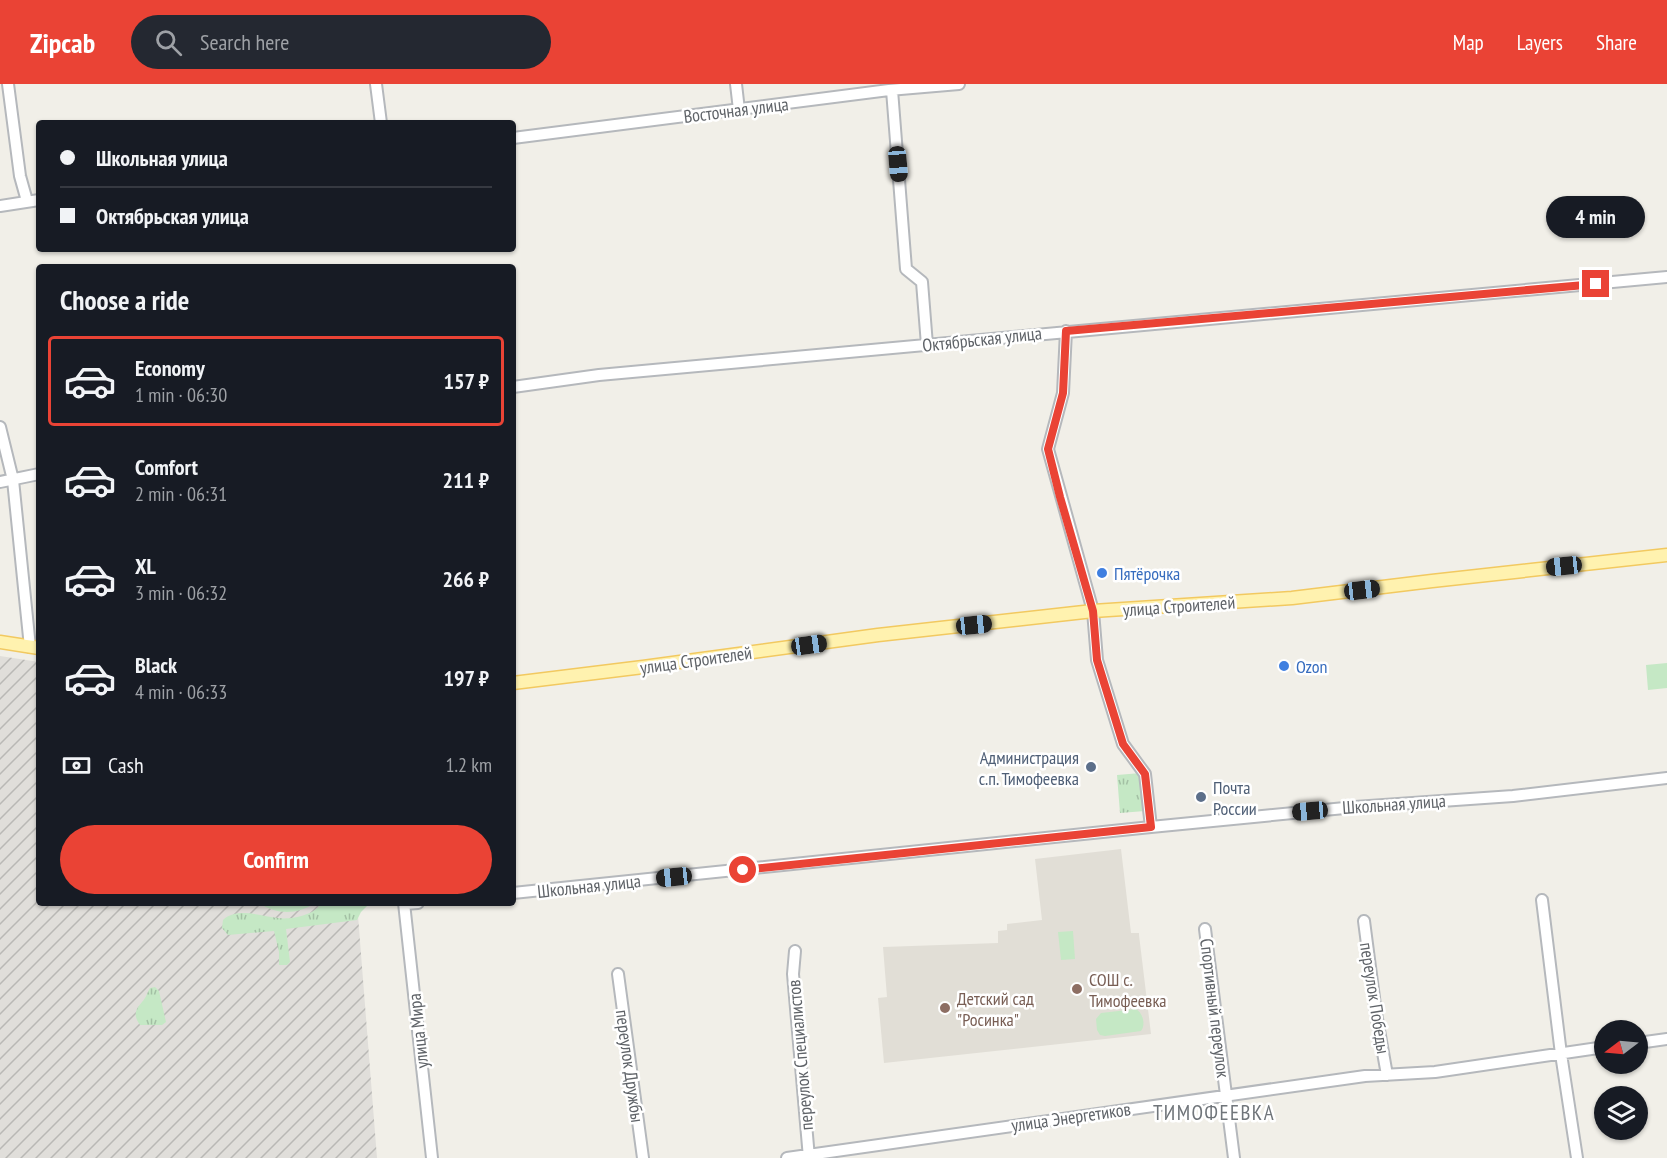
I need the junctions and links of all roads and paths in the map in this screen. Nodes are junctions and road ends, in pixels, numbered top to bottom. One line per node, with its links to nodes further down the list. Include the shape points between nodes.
1 (8, 84): 10 (street)
2 (376, 84): 7 (street)
3 (736, 84): 6 (street)
4 (959, 84): 5 (street, Восточная улица)
5 (890, 88): 6 (street, Восточная улица); 14 (street, via 906,268 922,282)
6 (739, 110): 8 (street, Восточная улица)
7 (381, 120)
8 (516, 138)
9 (36, 200): 10 (street)
10 (27, 201): 11 (street)
11 (0, 206)
12 (1667, 277): 13 (street, Октябрьская улица)
13 (1066, 331): 14 (street, Октябрьская улица); 21 (street, via 1063,393 1048,449)
14 (927, 345): 15 (street, Октябрьская улица, via 599,375)
15 (516, 387)
16 (0, 427): 18 (street)
17 (36, 475): 18 (street)
18 (14, 480): 19 (street); 23 (street)
19 (0, 482)
20 (1667, 555): 21 (main road, улица Строителей, via 1292,598)
21 (1093, 611): 24 (main road, улица Строителей); 26 (street, via 1097,660 1123,744 1145,774)
22 (0, 642): 23 (main road)
23 (34, 647)
24 (516, 683)
25 (1667, 778): 26 (street, Школьная улица, via 1513,796)
26 (1151, 827): 27 (street, Школьная улица)
27 (516, 894)
28 (1542, 900): 37 (street)
29 (404, 906): 41 (street, улица Мира)
30 (1364, 921): 38 (street, переулок Победы)
31 (1205, 929): 39 (street, Спортивный переулок)
32 (795, 951): 40 (street, переулок Специалистов, via 793,974)
33 (618, 974): 42 (street, переулок Дружбы)
34 (1667, 1039): 35 (street)
35 (1648, 1042)
36 (1594, 1049): 37 (street, улица Энергетиков)
37 (1561, 1054): 38 (street, улица Энергетиков); 45 (street)
38 (1387, 1075): 39 (street, улица Энергетиков)
39 (1226, 1095): 40 (street, улица Энергетиков); 44 (street, Спортивный переулок)
40 (809, 1156): 43 (street, улица Энергетиков)
41 (432, 1158)
42 (642, 1158)
43 (787, 1158)
44 (1234, 1158)
45 (1576, 1158)

